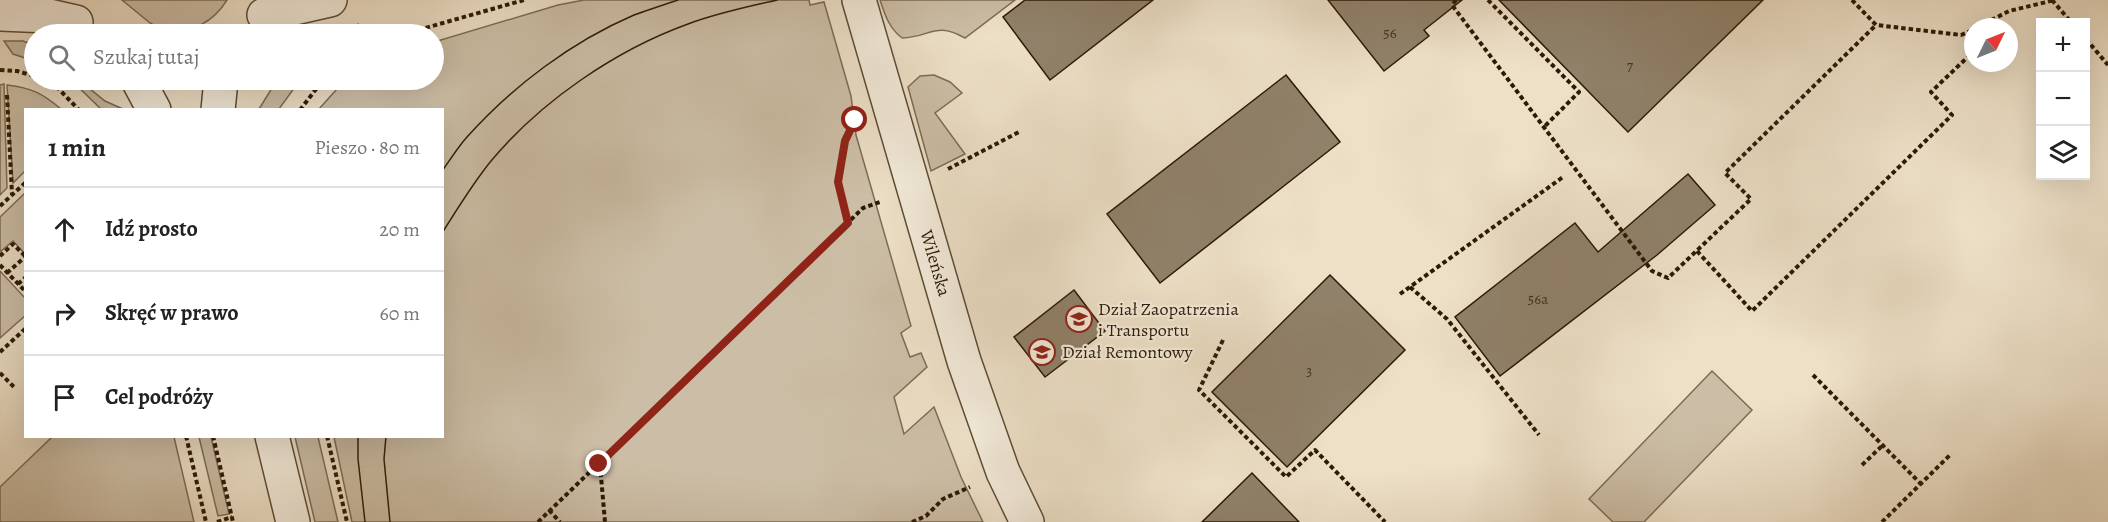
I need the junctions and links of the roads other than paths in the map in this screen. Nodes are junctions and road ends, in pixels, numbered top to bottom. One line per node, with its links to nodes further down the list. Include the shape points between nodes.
1 (330, 0): 4 (street)
2 (859, 0): 12 (street, Wileńska, via 964,361 1003,472)
3 (0, 14): 5 (street)
4 (261, 16)
5 (76, 19)
6 (143, 90): 8 (street)
7 (219, 90): 9 (street)
8 (153, 108)
9 (218, 108)
10 (272, 438): 11 (street)
11 (293, 522)
12 (1027, 522)

